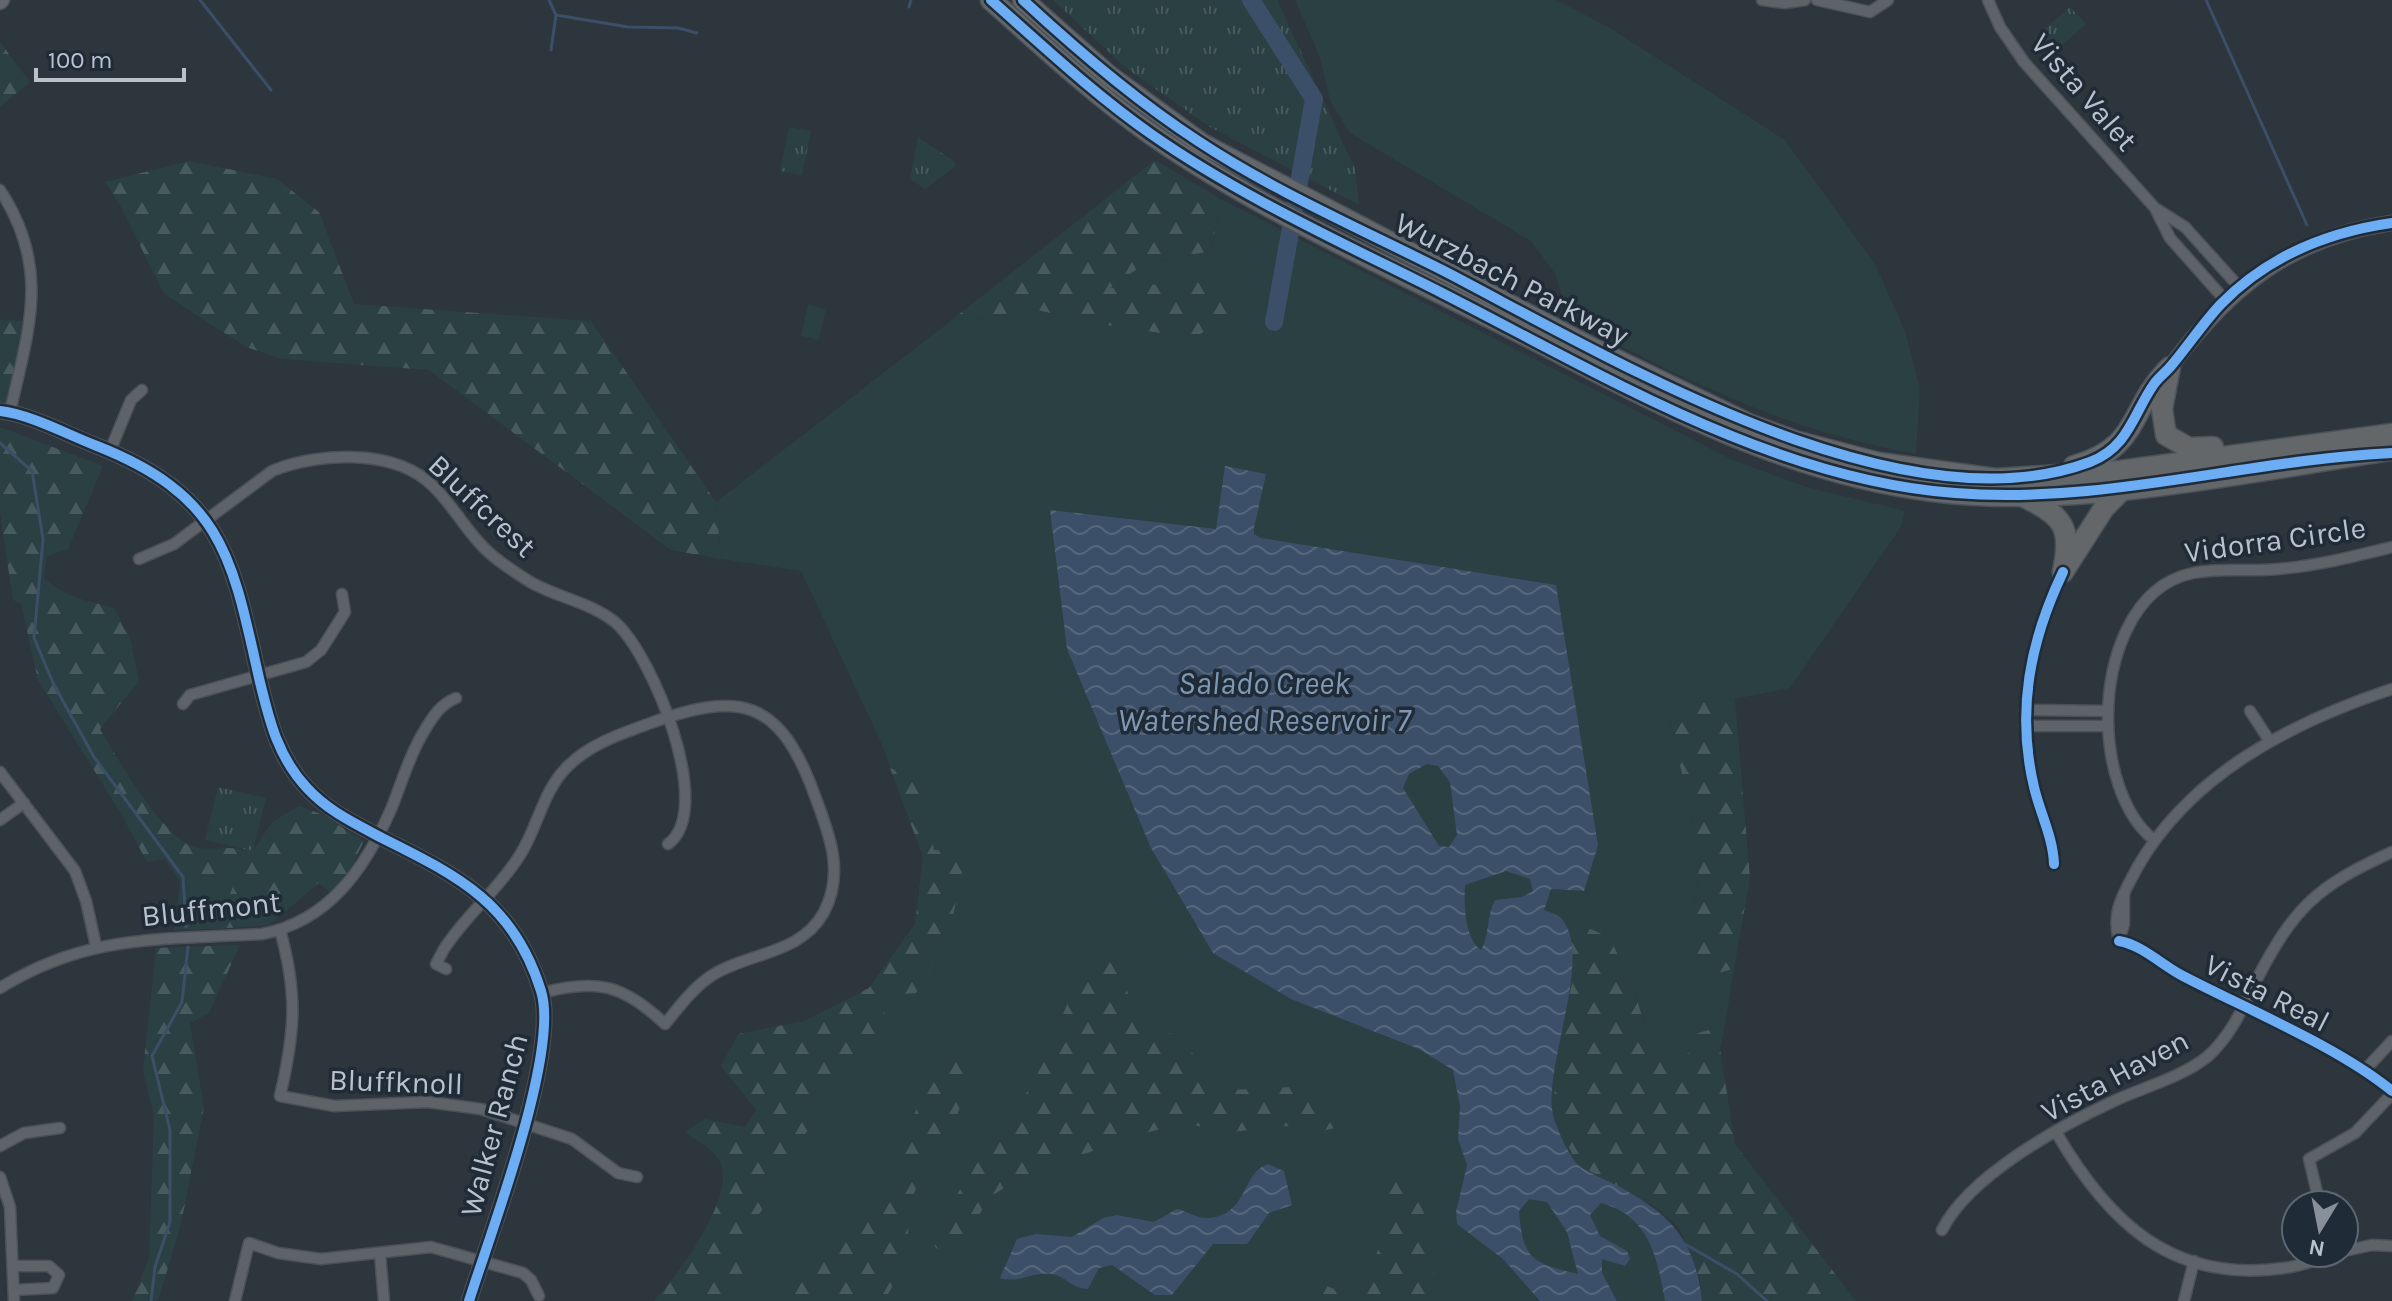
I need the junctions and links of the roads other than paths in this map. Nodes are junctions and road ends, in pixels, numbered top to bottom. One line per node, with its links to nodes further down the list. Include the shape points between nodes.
1 (991, 0): 21 (highway, Wurzbach Parkway, via 1149,133 1255,197 1746,443 1814,467)
2 (1023, 0): 21 (highway, Wurzbach Parkway, via 1157,114 1257,175 1751,425)
3 (1762, 0): 4 (street)
4 (1805, 0)
5 (1817, 0): 9 (street)
6 (1854, 0): 9 (street)
7 (1888, 0): 9 (street, via 1870,12)
8 (1988, 0): 11 (street, Vista Valet, via 2024,62)
9 (1838, 3)
10 (0, 190): 17 (street, via 13,210 30,268 32,310)
11 (2155, 208): 13 (street, Vista Valet, via 2185,227); 14 (street, Vista Valet, via 2170,238)
12 (2392, 223): 13 (street, via 2347,231 2298,250)
13 (2240, 288): 14 (street)
14 (2225, 300): 15 (street)
15 (2170, 367): 18 (highway, via 2162,423 2166,435 2179,445 2201,449 2360,430); 22 (highway, via 2155,383 2130,433 2111,452)
16 (142, 390): 19 (street, via 131,400)
17 (5, 411): 19 (street, Walker Ranch)
18 (2392, 432): 22 (highway, Wurzbach Parkway)
19 (110, 451): 24 (street, Walker Ranch, via 186,496)
20 (2392, 452): 23 (highway, Wurzbach Parkway)
21 (1914, 479): 22 (highway, Wurzbach Parkway, via 1996,479)
22 (2026, 487): 23 (highway, Wurzbach Parkway); 27 (highway, via 2066,531)
23 (2125, 487): 27 (highway, via 2104,508)
24 (206, 521): 26 (street, Bluffcrest, via 174,544); 29 (street, Walker Ranch, via 234,574); 37 (street, Bluffcrest, via 272,471 290,464 343,456 404,468 434,486 468,532 496,558 534,584 616,624 638,650)
25 (2392, 547): 35 (street, Vidorra Circle, via 2292,568 2204,571 2163,585 2130,622 2113,667)
26 (139, 559)
27 (2063, 572): 33 (street, via 2038,632)
28 (342, 594): 29 (street, via 345,612 321,650 306,662)
29 (259, 677): 32 (street, via 190,695); 45 (street, Walker Ranch, via 269,723 294,773 334,812)
30 (2392, 689): 41 (street, via 2315,716)
31 (456, 698): 45 (street, Bluffmont, via 443,704 419,739)
32 (183, 704)
33 (2025, 710): 34 (street); 38 (street)
34 (2069, 711): 35 (street); 39 (street)
35 (2108, 711): 40 (street, Vidorra Circle)
36 (2250, 711): 41 (street)
37 (667, 717): 47 (street, Bluffcrest, via 688,796 682,828); 50 (street, via 602,742 569,765 545,798 522,852); 55 (street, via 705,705 733,705 768,719 798,750 831,840 834,881 823,914 792,944 709,977 665,1024 632,996 604,986 568,986)
38 (2025, 726): 39 (street); 49 (street)
39 (2069, 726): 40 (street)
40 (2108, 726): 46 (street, Vidorra Circle, via 2118,783 2137,822)
41 (2269, 740): 46 (street, via 2190,802)
42 (0, 772): 43 (street)
43 (24, 803): 44 (street); 52 (street, via 75,871)
44 (0, 820)
45 (378, 836): 50 (street, Walker Ranch, via 454,875); 51 (street, Bluffmont, via 336,898)
46 (2154, 840): 56 (street, Vista Real, via 2124,894 2119,941)
47 (668, 844)
48 (2392, 852): 56 (street, Vista Haven, via 2338,877 2304,905 2275,945)
49 (2054, 864)
50 (484, 897): 53 (street, via 436,964); 55 (street, Walker Ranch, via 515,932)
51 (280, 930): 52 (street, Bluffmont); 60 (street, Bluffknoll, via 295,1006 280,1096 334,1106 455,1104)
52 (96, 946): 54 (street, Bluffmont, via 52,960)
53 (446, 969)
54 (0, 988)
55 (542, 993): 60 (street, Walker Ranch, via 545,1033)
56 (2243, 1008): 58 (street, Vista Real); 62 (street, Vista Haven, via 2223,1040 2196,1064)
57 (2392, 1041): 58 (street)
58 (2364, 1071): 59 (street, Vista Real)
59 (2392, 1093): 66 (street, via 2355,1133 2309,1159)
60 (525, 1122): 65 (street, Bluffknoll, via 572,1139 618,1173); 71 (street, Walker Ranch)
61 (60, 1128): 63 (street, via 24,1133)
62 (2056, 1132): 67 (street, Vista Haven, via 1975,1190); 72 (street, via 2112,1213 2146,1239)
63 (0, 1146)
64 (0, 1177): 73 (street, via 10,1207)
65 (637, 1177)
66 (2316, 1189)
67 (1942, 1230)
68 (2392, 1246): 69 (street)
69 (2360, 1248)
70 (380, 1254): 71 (street, via 431,1247); 77 (street, via 321,1259 249,1243); 78 (street)
71 (481, 1260): 76 (street, via 523,1273); 79 (street, Walker Ranch)
72 (2194, 1261): 74 (street, via 2223,1268); 80 (street)
73 (13, 1266): 75 (street); 75 (street, via 49,1266 59,1275 53,1288)
74 (2280, 1267)
75 (14, 1296)
76 (539, 1296)
77 (235, 1301)
78 (384, 1301)
79 (469, 1301)
80 (2184, 1301)

